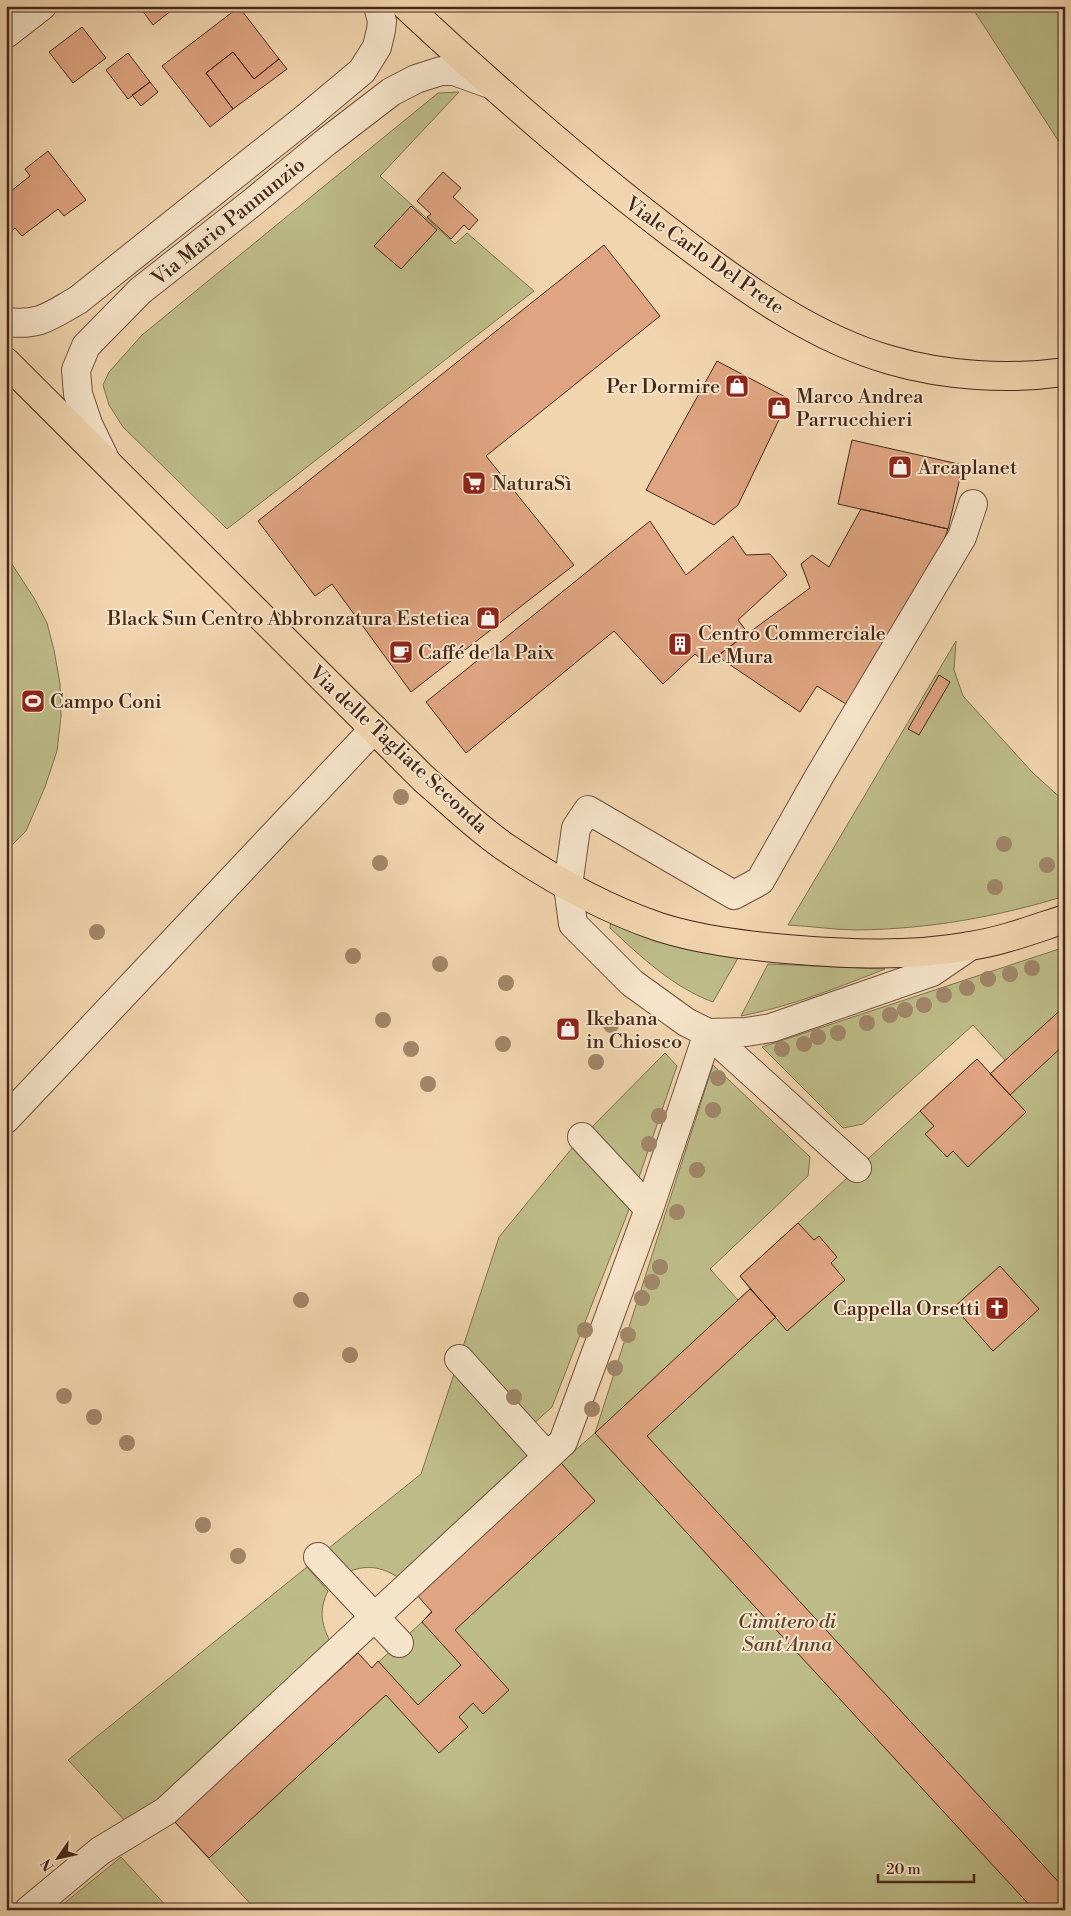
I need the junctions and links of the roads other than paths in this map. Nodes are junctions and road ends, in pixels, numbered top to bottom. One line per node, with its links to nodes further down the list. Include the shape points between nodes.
1 (42, 6): 4 (street)
2 (378, 6): 6 (street, Via Mario Pannunzio, via 382,30 377,47 362,71 78,300 42,321 26,324)
3 (406, 6): 5 (main road, Viale Carlo Del Prete)
4 (6, 34)
5 (490, 84): 8 (main road, Viale Carlo Del Prete, via 626,199 741,285 797,320 889,360 954,373 1023,375); 9 (street, Via Mario Pannunzio, via 454,71 440,71 391,92 140,291 86,346 76,370 78,394 88,424)
6 (6, 322)
7 (6, 362): 9 (main road, Via delle Tagliate Seconda)
8 (1065, 372)
9 (107, 461): 11 (main road, Via delle Tagliate Seconda)
10 (972, 504): 12 (street, via 962,537 760,882 734,896 588,810 576,828)
11 (374, 729): 12 (main road, Via delle Tagliate Seconda, via 476,825); 16 (street)
12 (568, 886): 14 (main road, Via delle Tagliate Seconda, via 661,927 752,946 828,953 926,951); 15 (street, via 573,924 632,983 686,1022)
13 (1065, 919): 14 (main road, Via delle Tagliate Seconda)
14 (970, 946): 15 (street, via 932,972 771,1028)
15 (708, 1033): 18 (street); 19 (street)
16 (6, 1119)
17 (582, 1136): 19 (street)
18 (857, 1168)
19 (649, 1209): 21 (street, via 563,1442)
20 (459, 1359): 21 (street)
21 (547, 1456): 23 (street)
22 (318, 1557): 23 (street)
23 (376, 1616): 24 (street); 25 (street, via 166,1811 100,1851)
24 (399, 1643)
25 (29, 1910)

